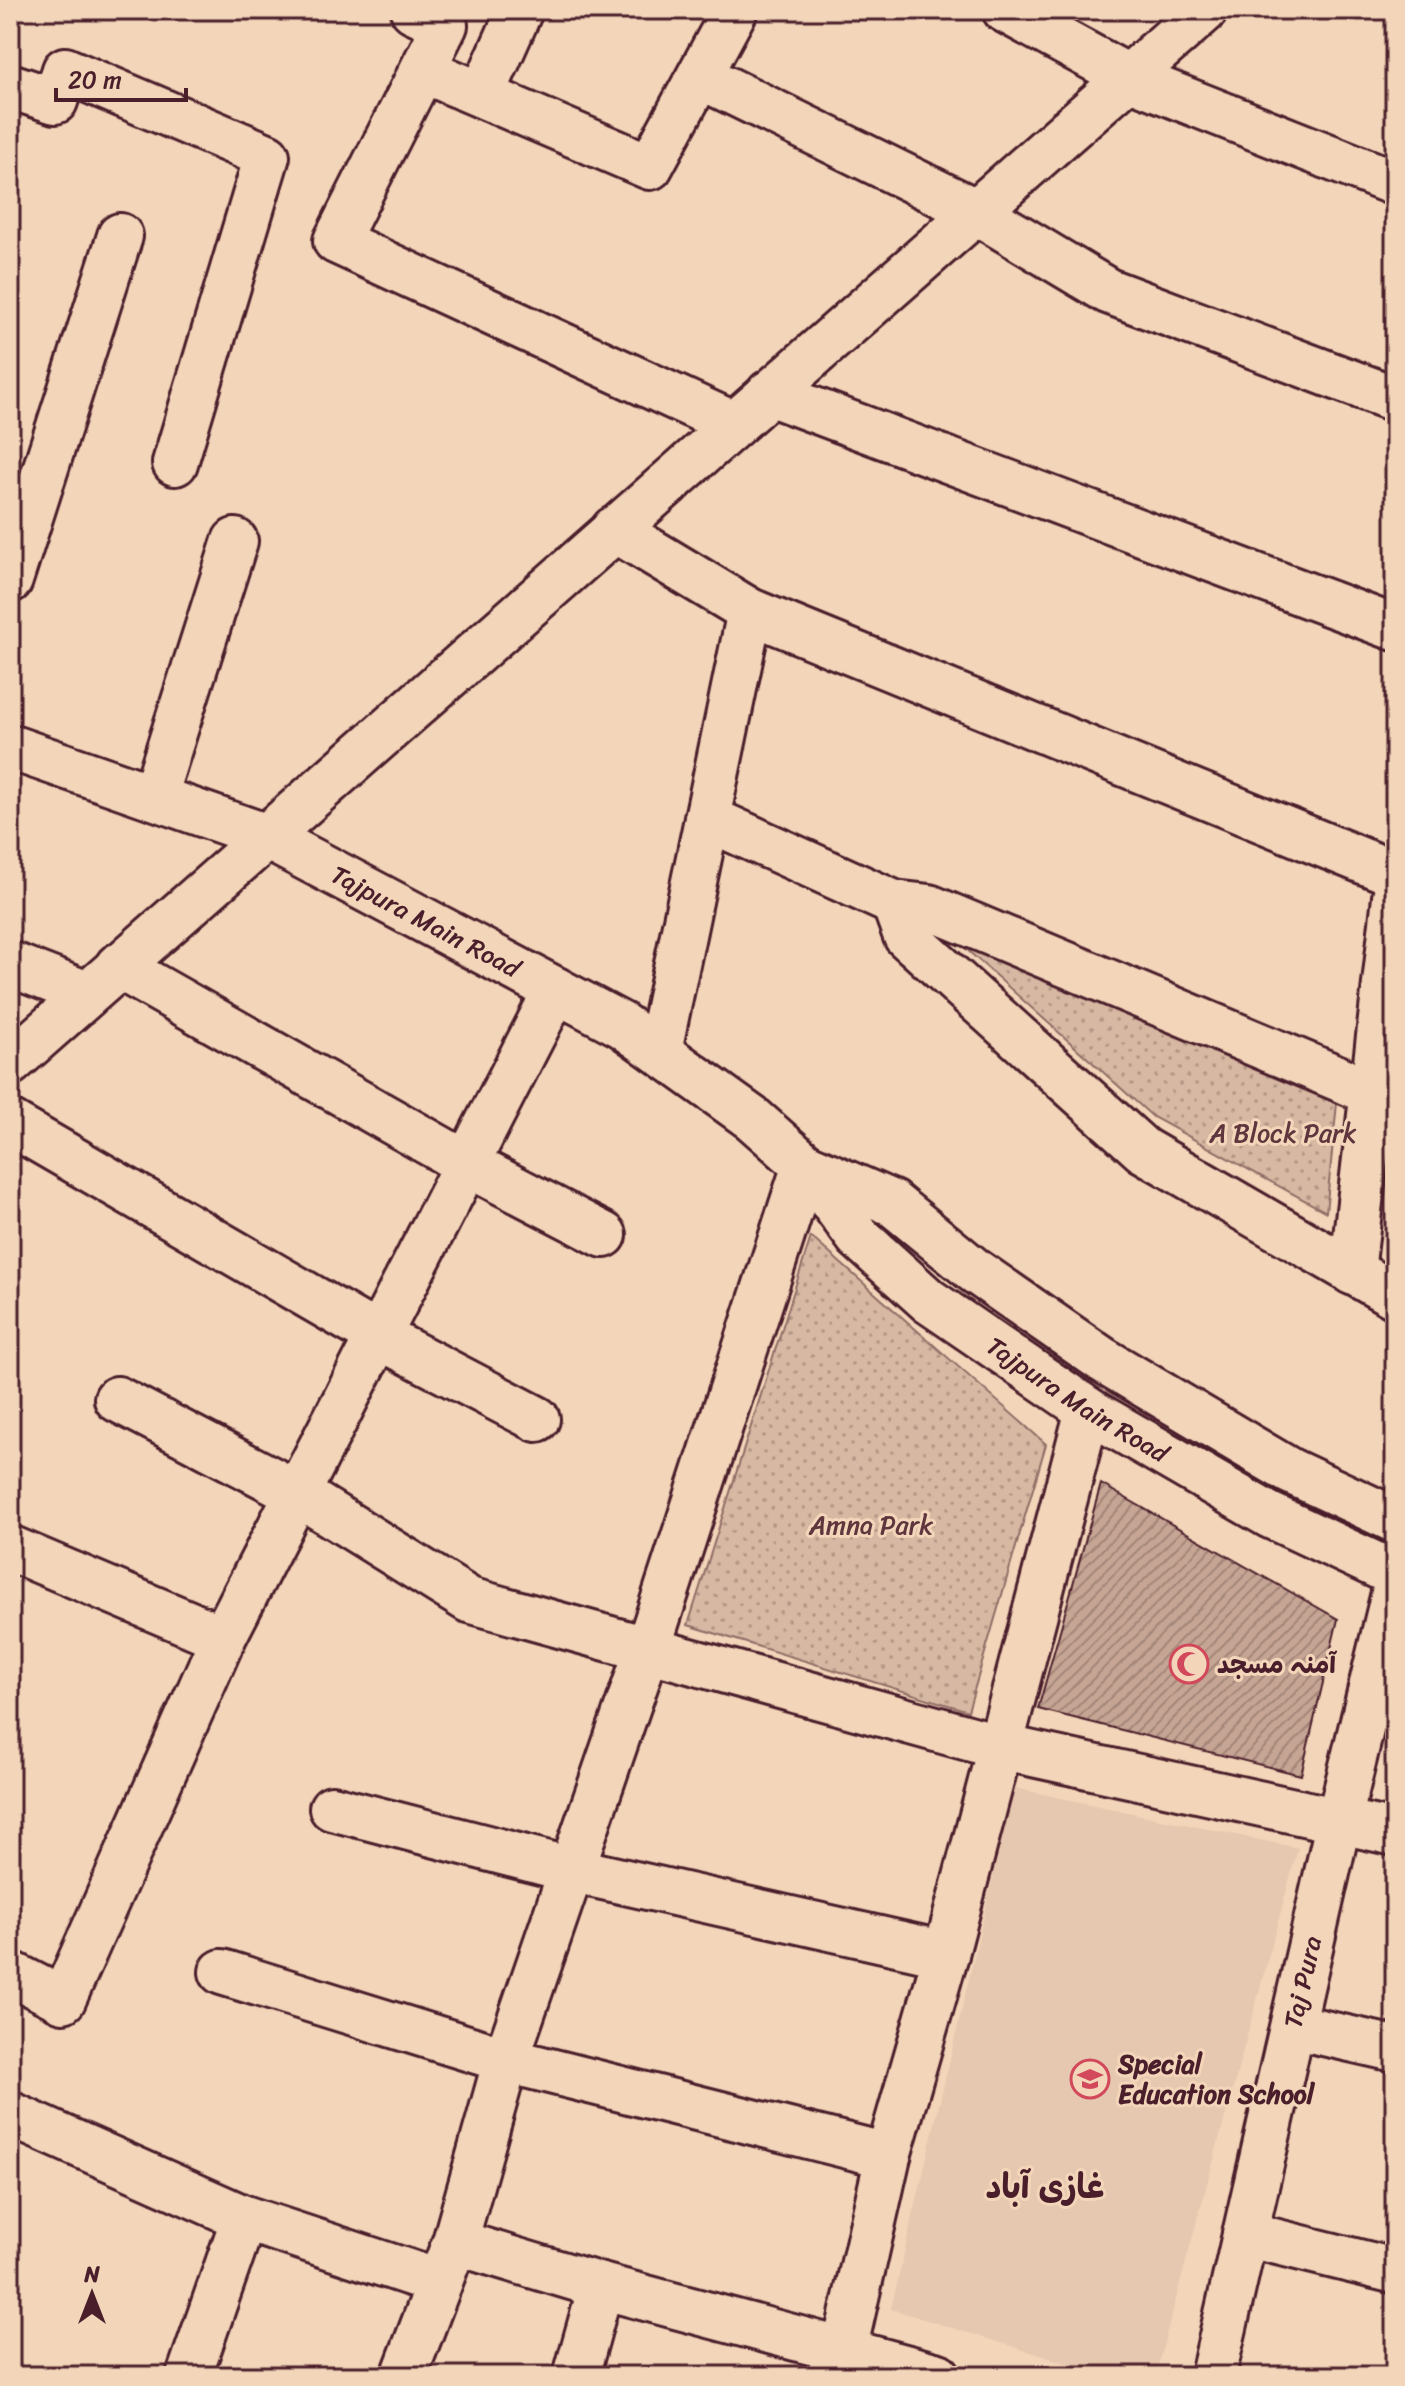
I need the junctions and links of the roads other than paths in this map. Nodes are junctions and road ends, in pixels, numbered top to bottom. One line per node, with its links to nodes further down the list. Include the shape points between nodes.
1 (413, 10): 6 (street, via 445,25)
2 (520, 10): 10 (street)
3 (735, 10): 7 (street)
4 (1005, 10): 8 (street)
5 (1205, 10): 8 (street)
6 (423, 70): 10 (street); 16 (street, via 336,241)
7 (700, 76): 10 (street, via 650,167); 12 (street)
8 (1128, 77): 11 (street); 12 (street)
9 (10, 86): 17 (street, via 55,101 65,70 267,156)
10 (482, 95)
11 (1395, 183)
12 (975, 211): 14 (street); 15 (street, via 1108,291)
13 (120, 236): 20 (street)
14 (769, 393): 16 (street); 22 (street)
15 (1395, 399)
16 (733, 424): 18 (street)
17 (175, 463)
18 (614, 529): 21 (street); 26 (street)
19 (235, 541): 24 (street)
20 (10, 580)
21 (750, 611): 25 (street); 27 (street)
22 (1395, 628)
23 (10, 747): 24 (street, Tajpura Main Road)
24 (154, 796): 26 (street, Tajpura Main Road)
25 (707, 818): 29 (street); 33 (street)
26 (265, 836): 31 (street); 32 (street, Tajpura Main Road)
27 (1395, 874)
28 (1395, 897): 35 (street)
29 (894, 903): 35 (street, via 929,907); 40 (street, via 906,936 1143,1150)
30 (10, 964): 31 (street)
31 (103, 980): 34 (street); 37 (street)
32 (556, 990): 33 (street, Tajpura Main Road); 37 (street)
33 (659, 1051): 38 (street, Tajpura Main Road, via 753,1119)
34 (10, 1063)
35 (1371, 1092): 40 (street)
36 (10, 1123): 42 (street)
37 (467, 1164): 39 (street); 42 (street)
38 (805, 1165): 44 (street, Tajpura Main Road, via 858,1237 929,1301); 47 (street, Tajpura Main Road, via 892,1203 975,1271 1103,1360 1290,1471); 52 (street)
39 (604, 1235)
40 (1352, 1272): 41 (street)
41 (1395, 1296)
42 (378, 1336): 45 (street); 46 (street)
43 (117, 1399): 46 (street)
44 (1088, 1410): 49 (street, Tajpura Main Road, via 1269,1515); 53 (street)
45 (537, 1419)
46 (297, 1493): 51 (street); 52 (street, via 469,1600)
47 (1395, 1520)
48 (10, 1548): 51 (street)
49 (1395, 1574)
50 (1395, 1589): 55 (street, Taj Pura)
51 (223, 1638): 60 (street, via 63,2000)
52 (648, 1648): 53 (street); 57 (street)
53 (1001, 1747): 55 (street); 58 (street)
54 (332, 1808): 57 (street)
55 (1339, 1820): 56 (street); 61 (street, Taj Pura)
56 (1395, 1833)
57 (572, 1870): 58 (street); 63 (street)
58 (946, 1954): 65 (street)
59 (222, 1972): 63 (street)
60 (10, 1973)
61 (1293, 2026): 62 (street); 67 (street, Taj Pura)
62 (1395, 2049)
63 (506, 2060): 65 (street); 68 (street)
64 (10, 2114): 66 (street)
65 (888, 2156): 72 (street)
66 (244, 2218): 70 (street); 73 (street)
67 (1245, 2234): 69 (street); 77 (street, Taj Pura)
68 (455, 2242): 70 (street); 71 (street)
69 (1395, 2271)
70 (438, 2282): 74 (street)
71 (601, 2286): 72 (street); 75 (street)
72 (844, 2351): 76 (street)
73 (189, 2376)
74 (404, 2376)
75 (576, 2376)
76 (938, 2376)
77 (1213, 2376)

